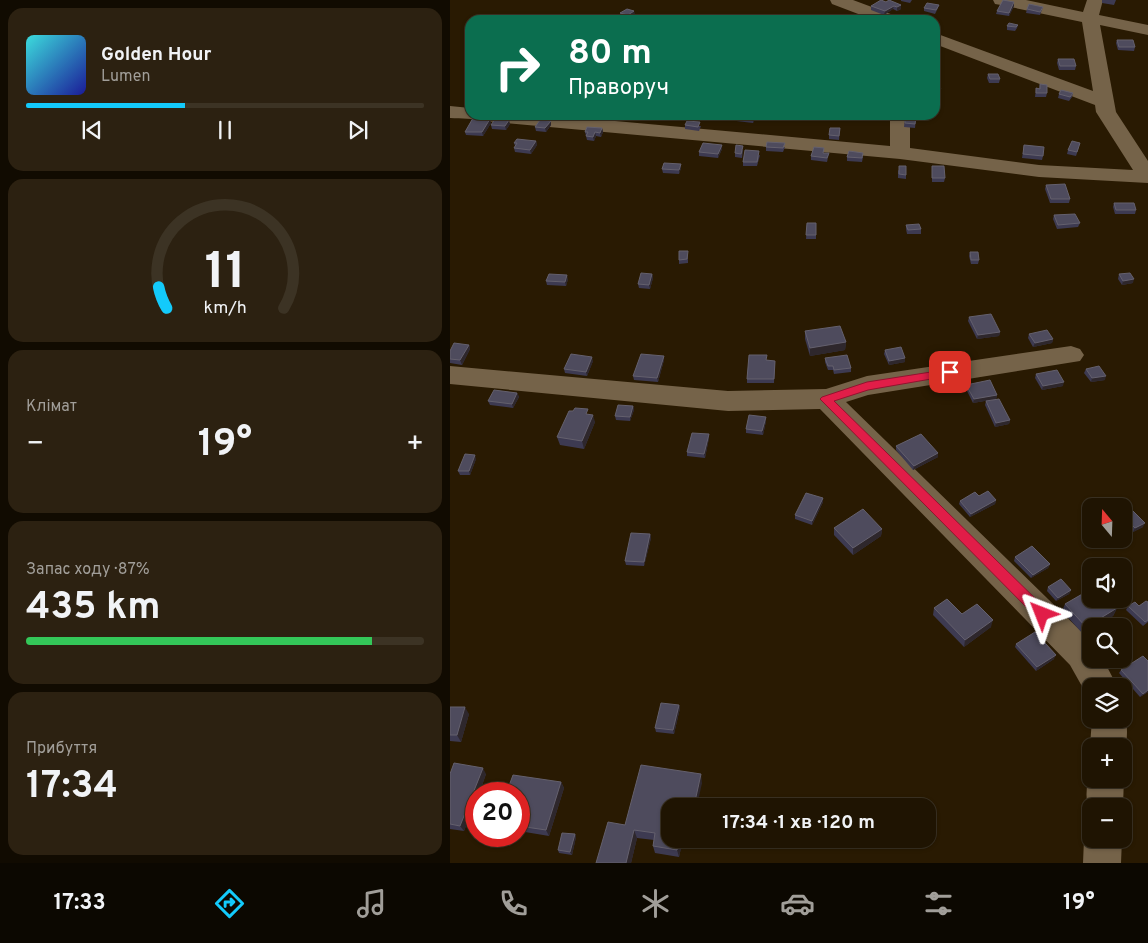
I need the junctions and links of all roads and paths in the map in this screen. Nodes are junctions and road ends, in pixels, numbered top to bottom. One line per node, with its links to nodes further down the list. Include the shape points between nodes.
1 (838, 0): 4 (street)
2 (1001, 0): 3 (street)
3 (1093, 9): 5 (street); 7 (street)
4 (877, 15)
5 (1148, 30)
6 (940, 40): 7 (street)
7 (1104, 102): 13 (street, via 1106,112)
8 (450, 112): 9 (street)
9 (465, 114)
10 (539, 120): 12 (street)
11 (900, 120): 12 (street)
12 (900, 153): 13 (street, via 1019,169)
13 (1148, 177)
14 (1071, 355): 16 (street, via 867,386)
15 (450, 375): 16 (street, via 728,401)
16 (826, 399): 17 (street, via 1082,654)
17 (1096, 678)
18 (1103, 848): 19 (street)
19 (1102, 863)

